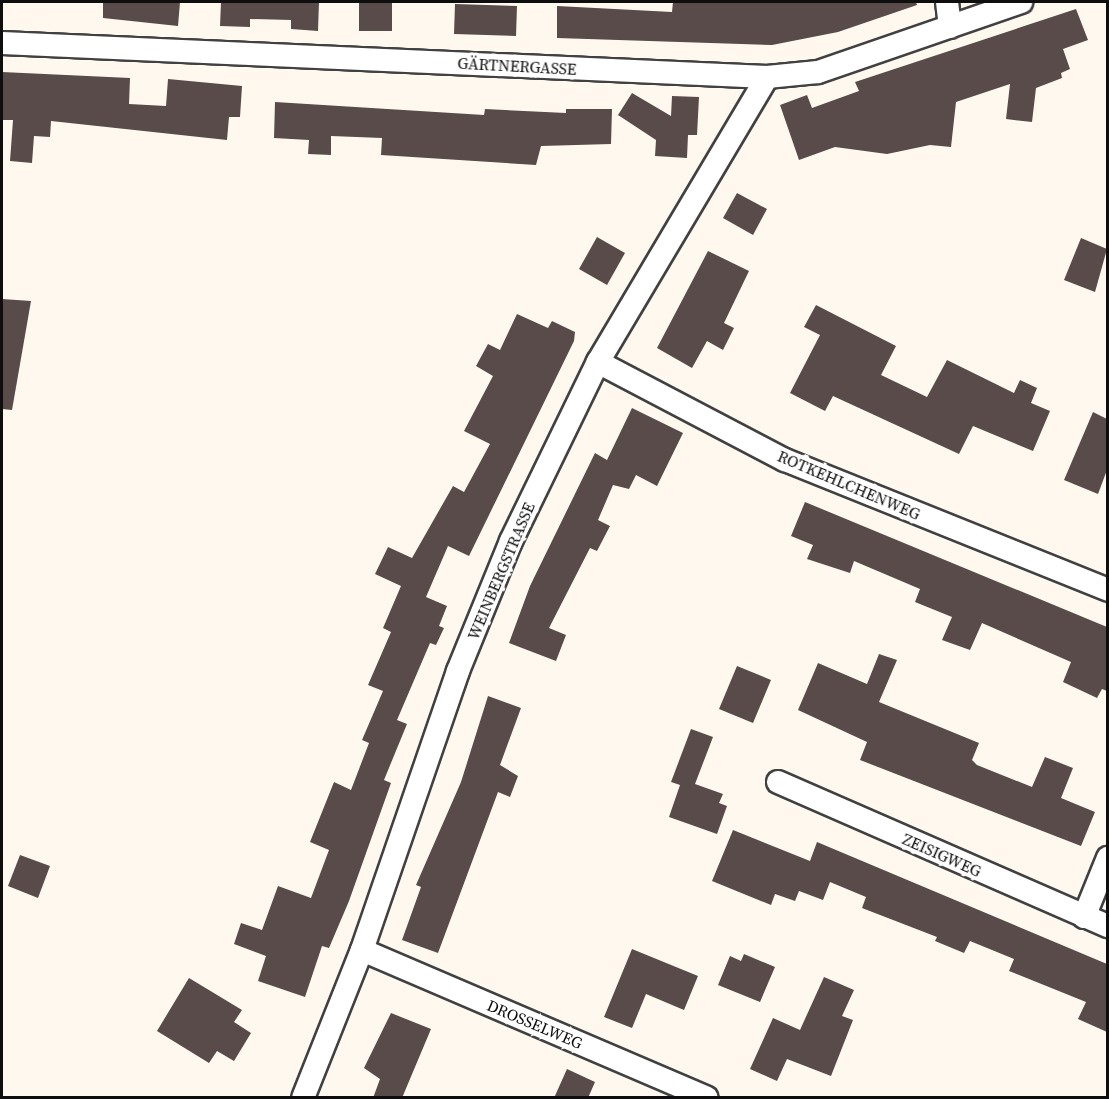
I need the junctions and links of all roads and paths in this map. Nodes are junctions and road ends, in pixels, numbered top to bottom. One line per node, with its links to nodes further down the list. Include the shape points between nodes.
1 (947, 2): 3 (street)
2 (1022, 2): 3 (street, GÄRTNERGASSE)
3 (950, 27): 5 (street, GÄRTNERGASSE, via 818,72)
4 (2, 43): 5 (street, GÄRTNERGASSE)
5 (767, 77): 6 (street, WEINBERGSTRASSE)
6 (598, 362): 7 (street, ROTKEHLCHENWEG, via 785,460); 12 (street, WEINBERGSTRASSE, via 511,541 458,671)
7 (1107, 590)
8 (778, 782): 10 (street, ZEISIGWEG)
9 (1107, 858): 10 (street)
10 (1084, 917): 11 (street, ZEISIGWEG)
11 (1107, 926)
12 (362, 950): 13 (street, WEINBERGSTRASSE); 14 (street, DROSSELWEG)
13 (303, 1098)
14 (707, 1098)

